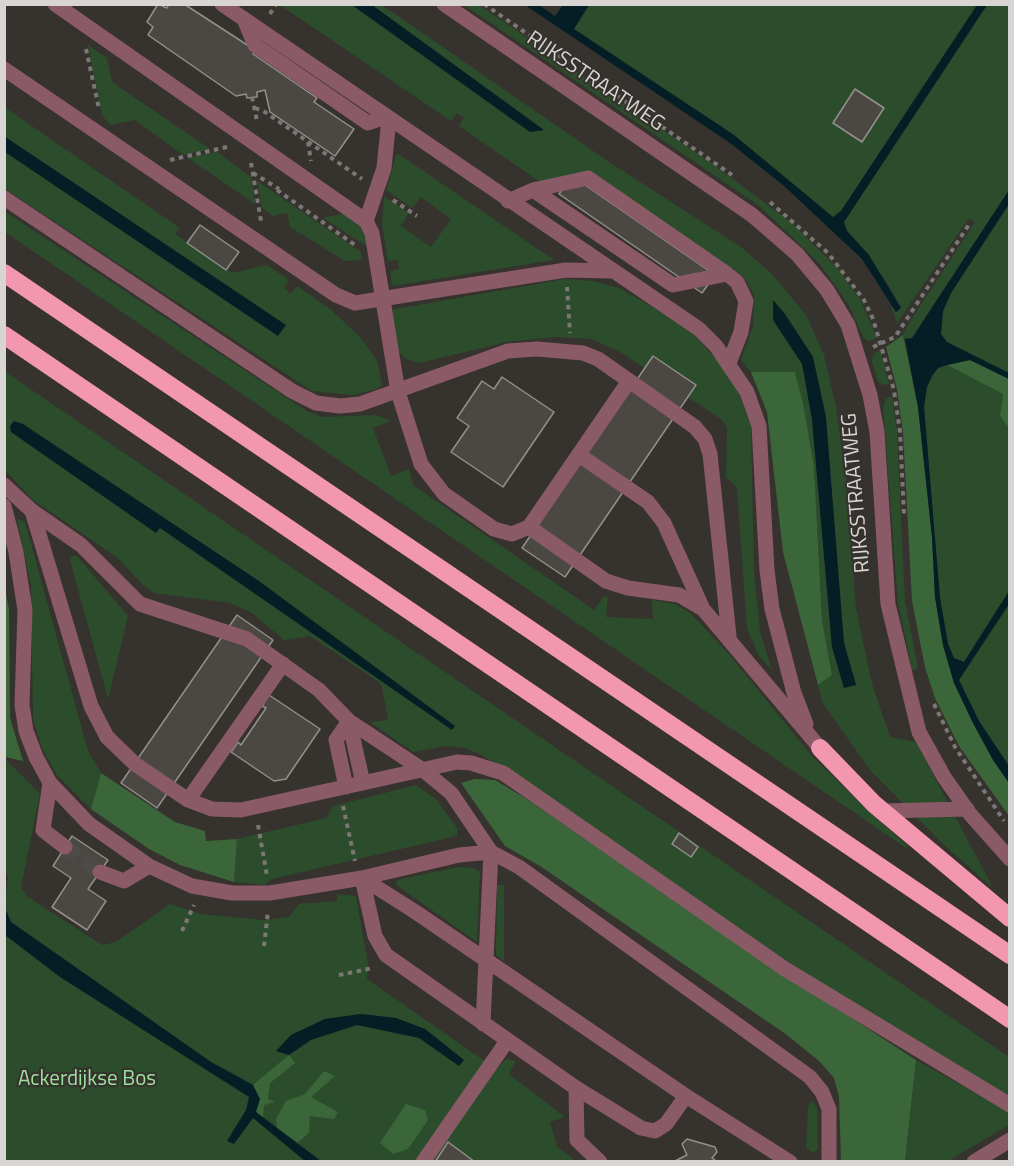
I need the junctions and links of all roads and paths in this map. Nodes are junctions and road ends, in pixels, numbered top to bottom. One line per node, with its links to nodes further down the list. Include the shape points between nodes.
1 (55, 4): 5 (street)
2 (222, 4): 8 (street, via 244,19 255,45 368,123)
3 (444, 4): 31 (street, RIJKSSTRAATWEG, via 778,236 828,290)
4 (483, 4): 13 (path, RIJKSSTRAATWEG)
5 (105, 39): 9 (path, via 99,48 84,39 100,116); 20 (street)
6 (4, 69): 9 (street)
7 (255, 108): 14 (path)
8 (387, 118): 14 (street, via 384,168); 18 (street)
9 (91, 128): 12 (street)
10 (236, 145): 12 (path)
11 (249, 154): 22 (path)
12 (146, 165): 22 (street)
13 (738, 180)
14 (376, 189): 19 (path); 20 (street)
15 (533, 190): 18 (street); 26 (street, via 673,285); 26 (street, via 588,178)
16 (4, 198): 34 (street, via 292,391 316,403 360,404)
17 (764, 198): 29 (path, via 812,237 840,267 864,300)
18 (508, 201): 24 (street)
19 (417, 216)
20 (366, 221): 27 (street, via 372,233)
21 (970, 223): 29 (path, via 895,337)
22 (266, 248): 27 (street, via 336,295 355,303)
23 (566, 270): 24 (street); 27 (street); 30 (path)
24 (610, 271): 32 (street, via 699,329)
25 (4, 273): 66 (highway)
26 (727, 274): 32 (street, via 737,282 746,301 741,332)
27 (381, 300): 34 (street)
28 (4, 335): 69 (highway)
29 (882, 343): 31 (path); 39 (path, via 900,432)
30 (571, 352): 33 (street, via 598,359); 34 (street, via 508,351)
31 (859, 353): 53 (street, RIJKSSTRAATWEG, via 877,432 888,604 902,671 919,732)
32 (729, 363): 46 (street, via 747,392 759,426 772,609)
33 (629, 381): 35 (street); 42 (street, via 695,427 705,439 710,454)
34 (398, 392): 40 (street, via 421,464 444,494 494,529 512,534)
35 (579, 455): 40 (street); 41 (street, via 648,502 664,523)
36 (4, 485): 38 (street)
37 (4, 506): 49 (street, via 25,610 22,705 36,758)
38 (32, 511): 43 (street, via 81,545 140,604 247,639); 52 (street, via 91,706 107,737 135,764)
39 (904, 520)
40 (530, 527): 41 (street, via 606,581 678,595)
41 (703, 609): 42 (street)
42 (729, 636): 46 (street)
43 (283, 664): 45 (street, via 318,690); 52 (street)
44 (931, 698): 55 (path, via 955,747)
45 (349, 721): 48 (street); 50 (street); 51 (street, via 336,740)
46 (809, 733): 47 (street)
47 (820, 748): 54 (highway)
48 (423, 770): 50 (street); 57 (street, via 451,793); 74 (street, via 457,762 502,773 785,969)
49 (50, 783): 56 (street, via 43,830); 59 (street, via 89,824)
50 (363, 783): 51 (street)
51 (343, 788): 52 (street, via 241,810 212,809); 61 (path)
52 (188, 800)
53 (967, 809): 54 (street); 58 (street, RIJKSSTRAATWEG)
54 (882, 811): 63 (highway)
55 (1007, 826)
56 (65, 847)
57 (491, 852): 61 (street, via 459,855); 67 (street); 79 (street, via 528,874 810,1077 829,1109)
58 (1010, 859)
59 (149, 866): 60 (street, via 124,881); 62 (street)
60 (100, 872)
61 (360, 879): 62 (street, via 270,893); 65 (street, via 375,936); 67 (street)
62 (202, 888): 64 (path)
63 (1010, 918)
64 (182, 931)
65 (386, 955): 68 (path, via 372,969); 70 (street)
66 (1010, 955)
67 (488, 961): 70 (street); 73 (street)
68 (339, 975)
69 (1010, 1019)
70 (483, 1024): 71 (street)
71 (507, 1041): 72 (street); 76 (street)
72 (576, 1088): 73 (street, via 641,1128 655,1131 666,1124); 77 (street, via 577,1140)
73 (686, 1096): 78 (street)
74 (1010, 1106)
75 (1010, 1140): 80 (street)
76 (423, 1161)
77 (600, 1161)
78 (790, 1161)
79 (829, 1161)
80 (974, 1161)

